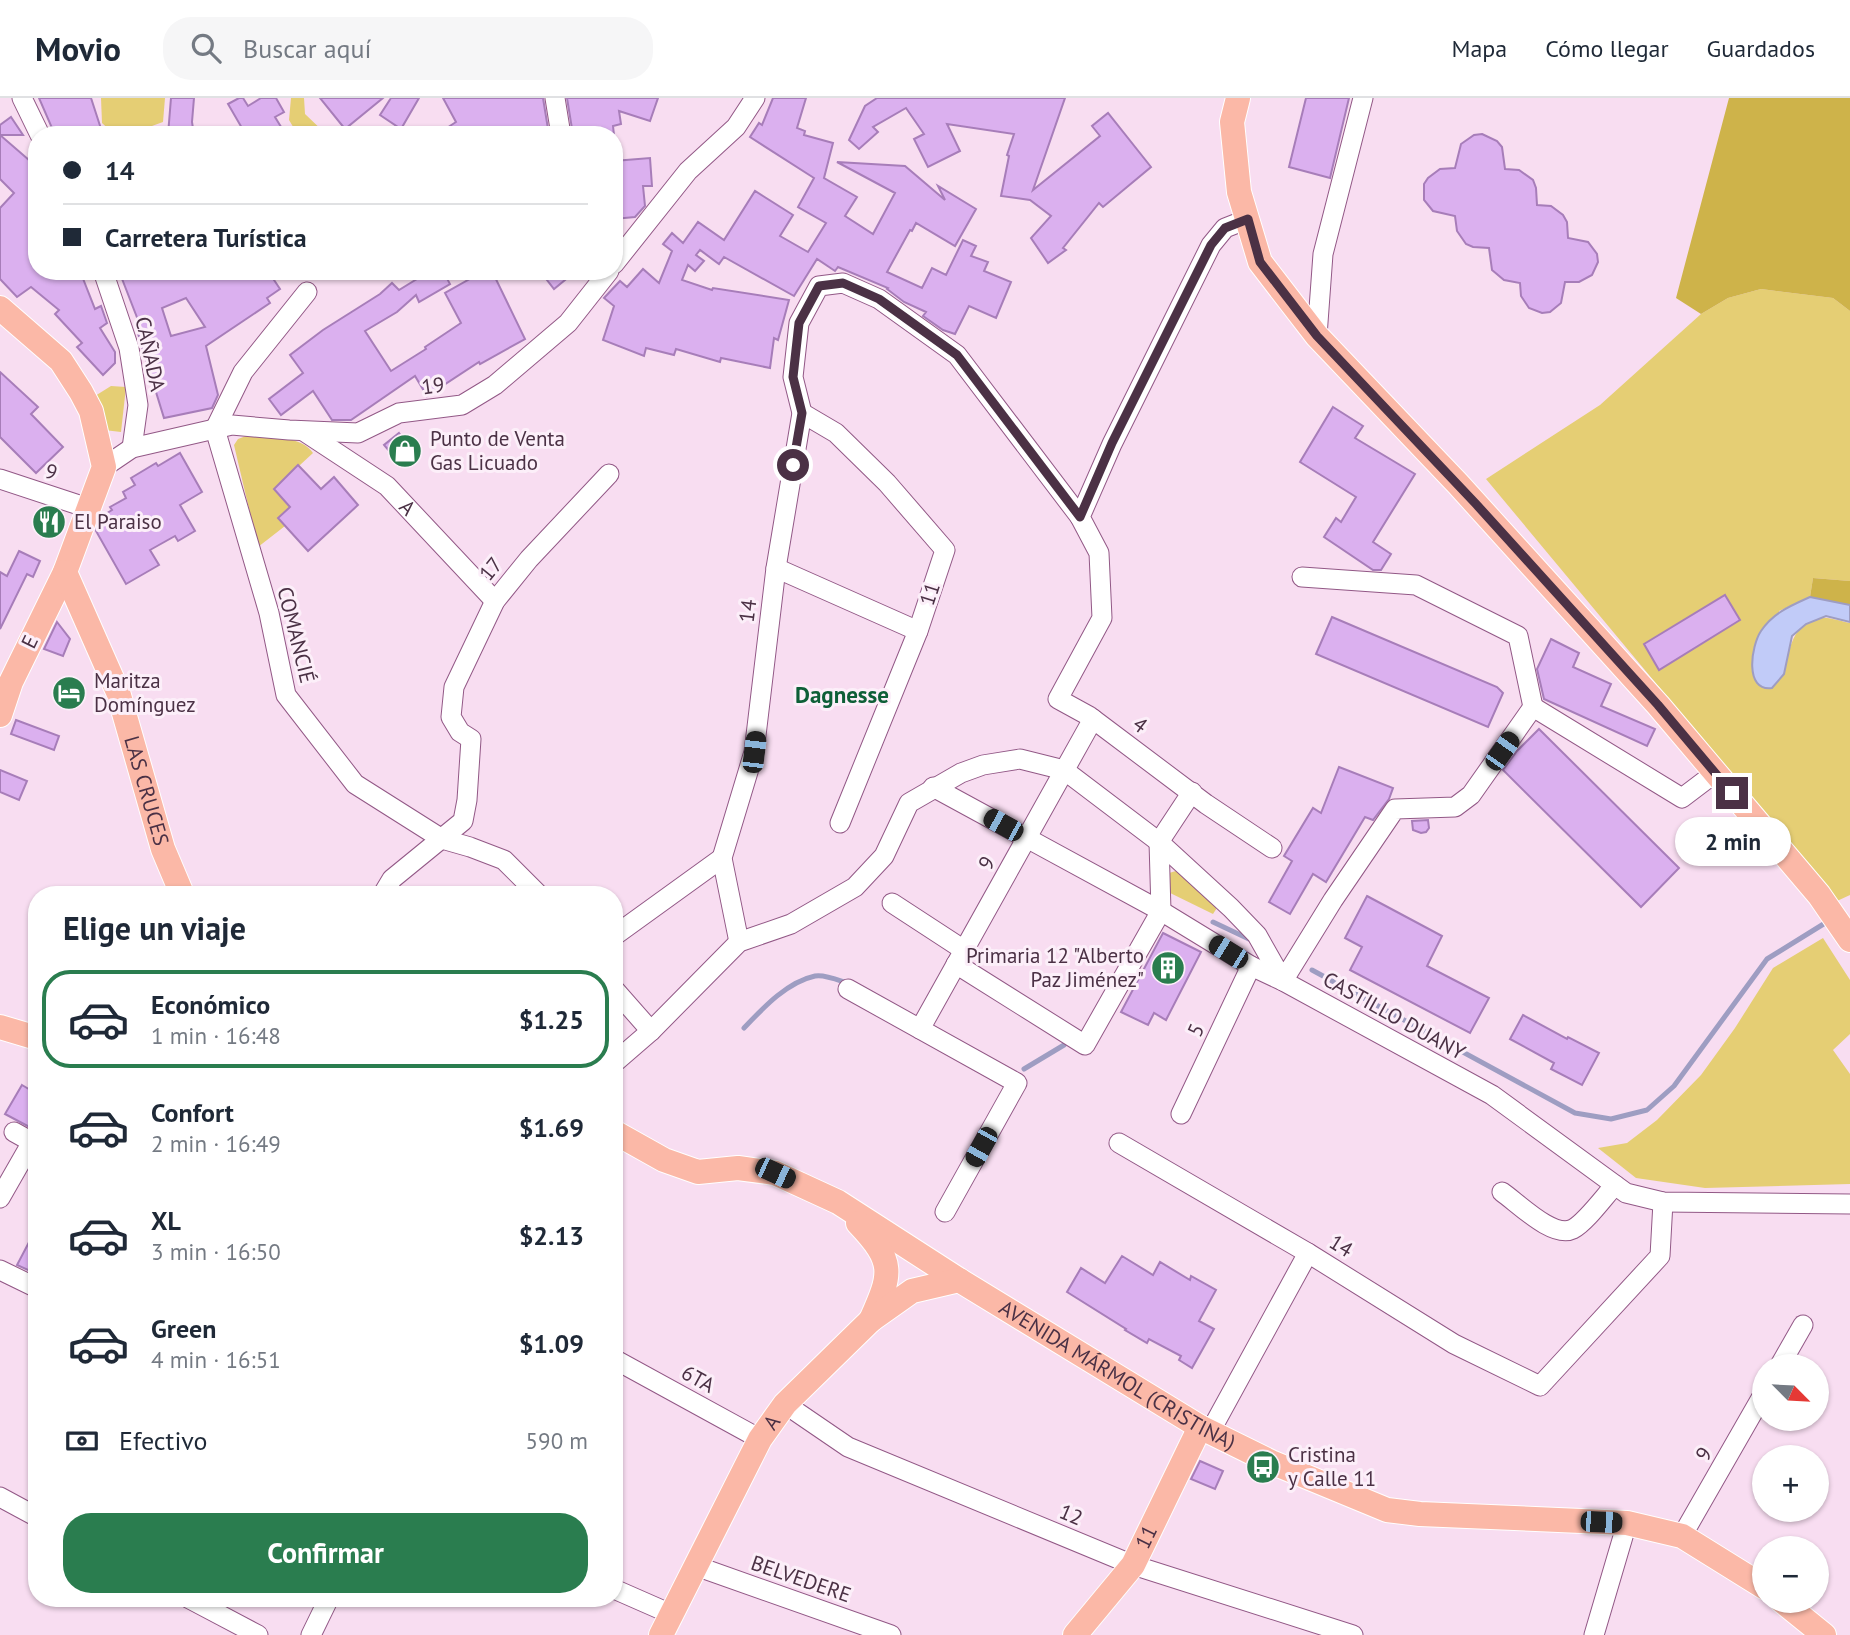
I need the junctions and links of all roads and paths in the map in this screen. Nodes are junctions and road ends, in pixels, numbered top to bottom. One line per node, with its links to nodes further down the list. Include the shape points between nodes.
1 (22, 98): 6 (street)
2 (555, 98): 7 (street)
3 (755, 98): 9 (street, via 736,127 688,171)
4 (1238, 98): 8 (main road, via 1232,122 1239,192)
5 (1363, 98): 16 (street, via 1323,254)
6 (36, 126)
7 (560, 126)
8 (1248, 219): 16 (main road, via 1260,262); 25 (street, via 1225,228 1211,245)
9 (623, 253)
10 (107, 280): 20 (street, CAÑADA, via 129,348 138,405)
11 (588, 280): 14 (street)
12 (601, 280): 14 (street, 19)
13 (307, 292): 18 (street, via 243,372)
14 (592, 293): 19 (street, 19, via 568,323 495,385 462,405 399,414 358,433)
15 (0, 308): 21 (main road, via 61,361 91,411)
16 (1317, 336): 36 (main road, via 1476,504)
17 (802, 413): 25 (street, 14, via 793,377 799,323 819,286 843,283 879,299 957,355); 26 (street, 14); 30 (street, 11, via 836,433 887,483 944,550)
18 (215, 429): 19 (street, 19, via 232,425); 20 (street); 41 (street, COMANCIÉ, via 269,613 286,695 355,784)
19 (304, 431): 29 (street, A, via 387,486)
20 (132, 448): 21 (street)
21 (104, 467): 24 (main road, E)
22 (609, 474): 29 (street, 17)
23 (0, 479): 24 (street, 9)
24 (88, 508): 27 (main road, E)
25 (1080, 517): 34 (street, 4, via 1099,553 1101,618 1058,699)
26 (776, 568): 30 (street); 44 (street, 14, via 754,752)
27 (65, 572): 31 (main road, E); 45 (main road, LAS CRUCES, via 118,692)
28 (1302, 577): 32 (street, via 1416,584 1518,636)
29 (495, 601): 41 (street, 17, via 454,688 451,717 471,739 467,800 463,821)
30 (918, 631): 39 (street, 11)
31 (5, 680): 33 (main road, E)
32 (1533, 707): 36 (street, via 1682,798); 55 (street, via 1463,802 1455,807 1395,809)
33 (0, 715)
34 (1093, 719): 35 (street, 9); 38 (street, 4)
35 (1064, 770): 37 (street, via 1020,759 983,765); 40 (street, 9); 42 (street)
36 (1715, 773): 51 (main road)
37 (933, 787): 40 (street, CASTILLO DUANY); 52 (street, via 909,803 884,856 855,887 791,925)
38 (1192, 793): 42 (street); 43 (street, 4)
39 (840, 823)
40 (1026, 838): 49 (street, CASTILLO DUANY); 53 (street, 9)
41 (442, 839): 46 (street); 47 (street, COMANCIÉ, via 504,860)
42 (1159, 842): 49 (street); 55 (street, via 1257,935)
43 (1272, 848)
44 (722, 858): 50 (street); 52 (street, 14)
45 (178, 886)
46 (388, 886)
47 (530, 886)
48 (892, 903): 53 (street)
49 (1161, 911): 53 (street, via 1085,1045); 54 (street, CASTILLO DUANY)
50 (623, 930)
51 (1847, 935)
52 (739, 942): 60 (street)
53 (960, 957): 58 (street, 9)
54 (1251, 966): 55 (street, CASTILLO DUANY); 63 (street, 5)
55 (1283, 981): 69 (street, CASTILLO DUANY, via 1492,1095)
56 (848, 989): 58 (street)
57 (623, 999): 60 (street)
58 (925, 1021): 75 (street, via 1017,1083)
59 (0, 1027): 61 (main road)
60 (651, 1031): 62 (street)
61 (28, 1035)
62 (623, 1055)
63 (1181, 1114)
64 (14, 1132): 66 (street)
65 (623, 1137): 72 (main road, AVENIDA MÁRMOL (CRISTINA), via 698,1172 738,1168 775,1173)
66 (28, 1139)
67 (1119, 1143): 76 (street, 14)
68 (28, 1150): 71 (street)
69 (1615, 1185): 70 (street, via 1574,1229 1563,1232 1550,1228); 73 (street, CASTILLO DUANY, via 1626,1193)
70 (1502, 1192)
71 (0, 1198)
72 (838, 1202): 78 (main road, AVENIDA MÁRMOL (CRISTINA)); 80 (main road, via 877,1244 888,1269)
73 (1663, 1202): 74 (street, CASTILLO DUANY); 76 (street, 14, via 1660,1256 1540,1386 1454,1344)
74 (1850, 1204)
75 (945, 1212)
76 (1308, 1253): 86 (street, 11)
77 (0, 1270): 79 (street)
78 (959, 1280): 80 (main road, A, via 912,1292); 86 (main road, AVENIDA MÁRMOL (CRISTINA))
79 (28, 1284)
80 (871, 1320): 84 (main road, A)
81 (1802, 1325): 82 (street)
82 (1786, 1354)
83 (623, 1364): 87 (street, 6TA)
84 (785, 1404): 87 (main road, A); 92 (street, 12, via 848,1447)
85 (1752, 1414): 91 (street, 9)
86 (1205, 1429): 90 (main road, AVENIDA MÁRMOL (CRISTINA), via 1387,1510); 92 (main road, 11)
87 (760, 1439): 93 (main road, A)
88 (0, 1497): 89 (street)
89 (28, 1512)
90 (1627, 1523): 91 (main road, AVENIDA MÁRMOL (CRISTINA)); 105 (street)
91 (1682, 1536): 94 (main road, AVENIDA MÁRMOL (CRISTINA))
92 (1133, 1565): 103 (main road, 11); 104 (street, 12)
93 (696, 1566): 99 (main road, A); 102 (street, BELVEDERE)
94 (1752, 1580)
95 (623, 1595): 99 (street)
96 (205, 1607): 100 (street)
97 (325, 1607): 101 (street)
98 (1797, 1613): 106 (main road)
99 (666, 1625)
100 (258, 1635)
101 (311, 1635)
102 (891, 1635)
103 (1075, 1635)
104 (1353, 1635)
105 (1594, 1635)
106 (1824, 1635)

